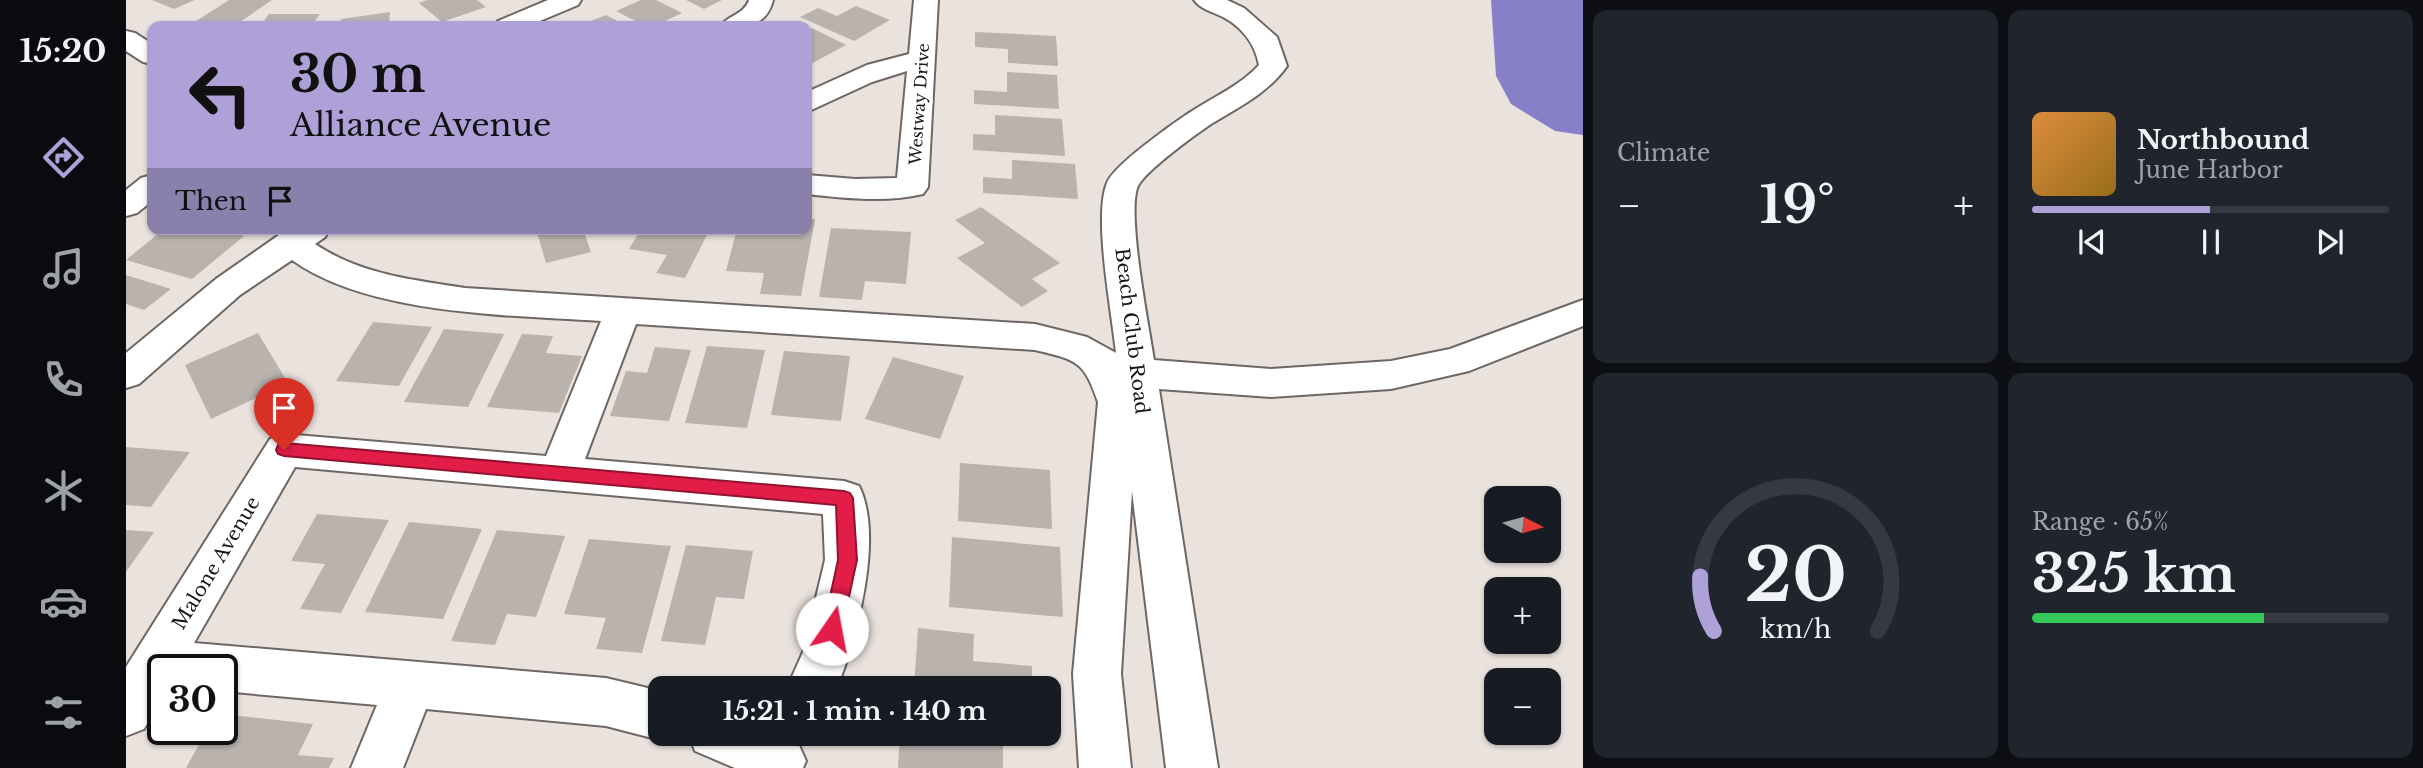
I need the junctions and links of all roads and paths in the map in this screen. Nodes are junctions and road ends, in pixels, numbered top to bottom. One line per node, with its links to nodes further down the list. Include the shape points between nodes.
1 (569, 0): 5 (street)
2 (761, 0): 6 (street, via 760,9)
3 (926, 0): 9 (street, Westway Drive)
4 (1206, 0): 18 (street, Beach Club Road, via 1235,13 1268,43 1273,66 1258,83 1199,120 1123,182 1117,212)
5 (519, 21)
6 (745, 21)
7 (126, 39): 8 (street)
8 (147, 53)
9 (922, 60): 10 (street, via 865,72); 11 (street, Westway Drive, via 912,187)
10 (812, 100)
11 (812, 186)
12 (147, 189): 13 (street)
13 (126, 206)
14 (303, 236): 15 (street, via 325,267 394,289 466,300); 17 (street, via 228,286)
15 (623, 311): 19 (street); 30 (street, via 1035,337 1074,346 1104,365 1118,402 1097,674)
16 (1583, 312): 18 (street, via 1456,361 1391,375 1271,383)
17 (128, 370)
18 (1137, 373): 31 (street, Beach Club Road)
19 (559, 474): 20 (street, Malone Avenue, via 284,450); 22 (street, via 844,498 847,560 827,652)
20 (161, 654)
21 (238, 669): 24 (street)
22 (817, 676)
23 (147, 677): 25 (street, Malone Avenue)
24 (411, 684): 26 (street, via 606,702); 29 (street)
25 (126, 712)
26 (648, 713)
27 (756, 746): 28 (street)
28 (783, 754)
29 (377, 768)
30 (1105, 768)
31 (1192, 768)

